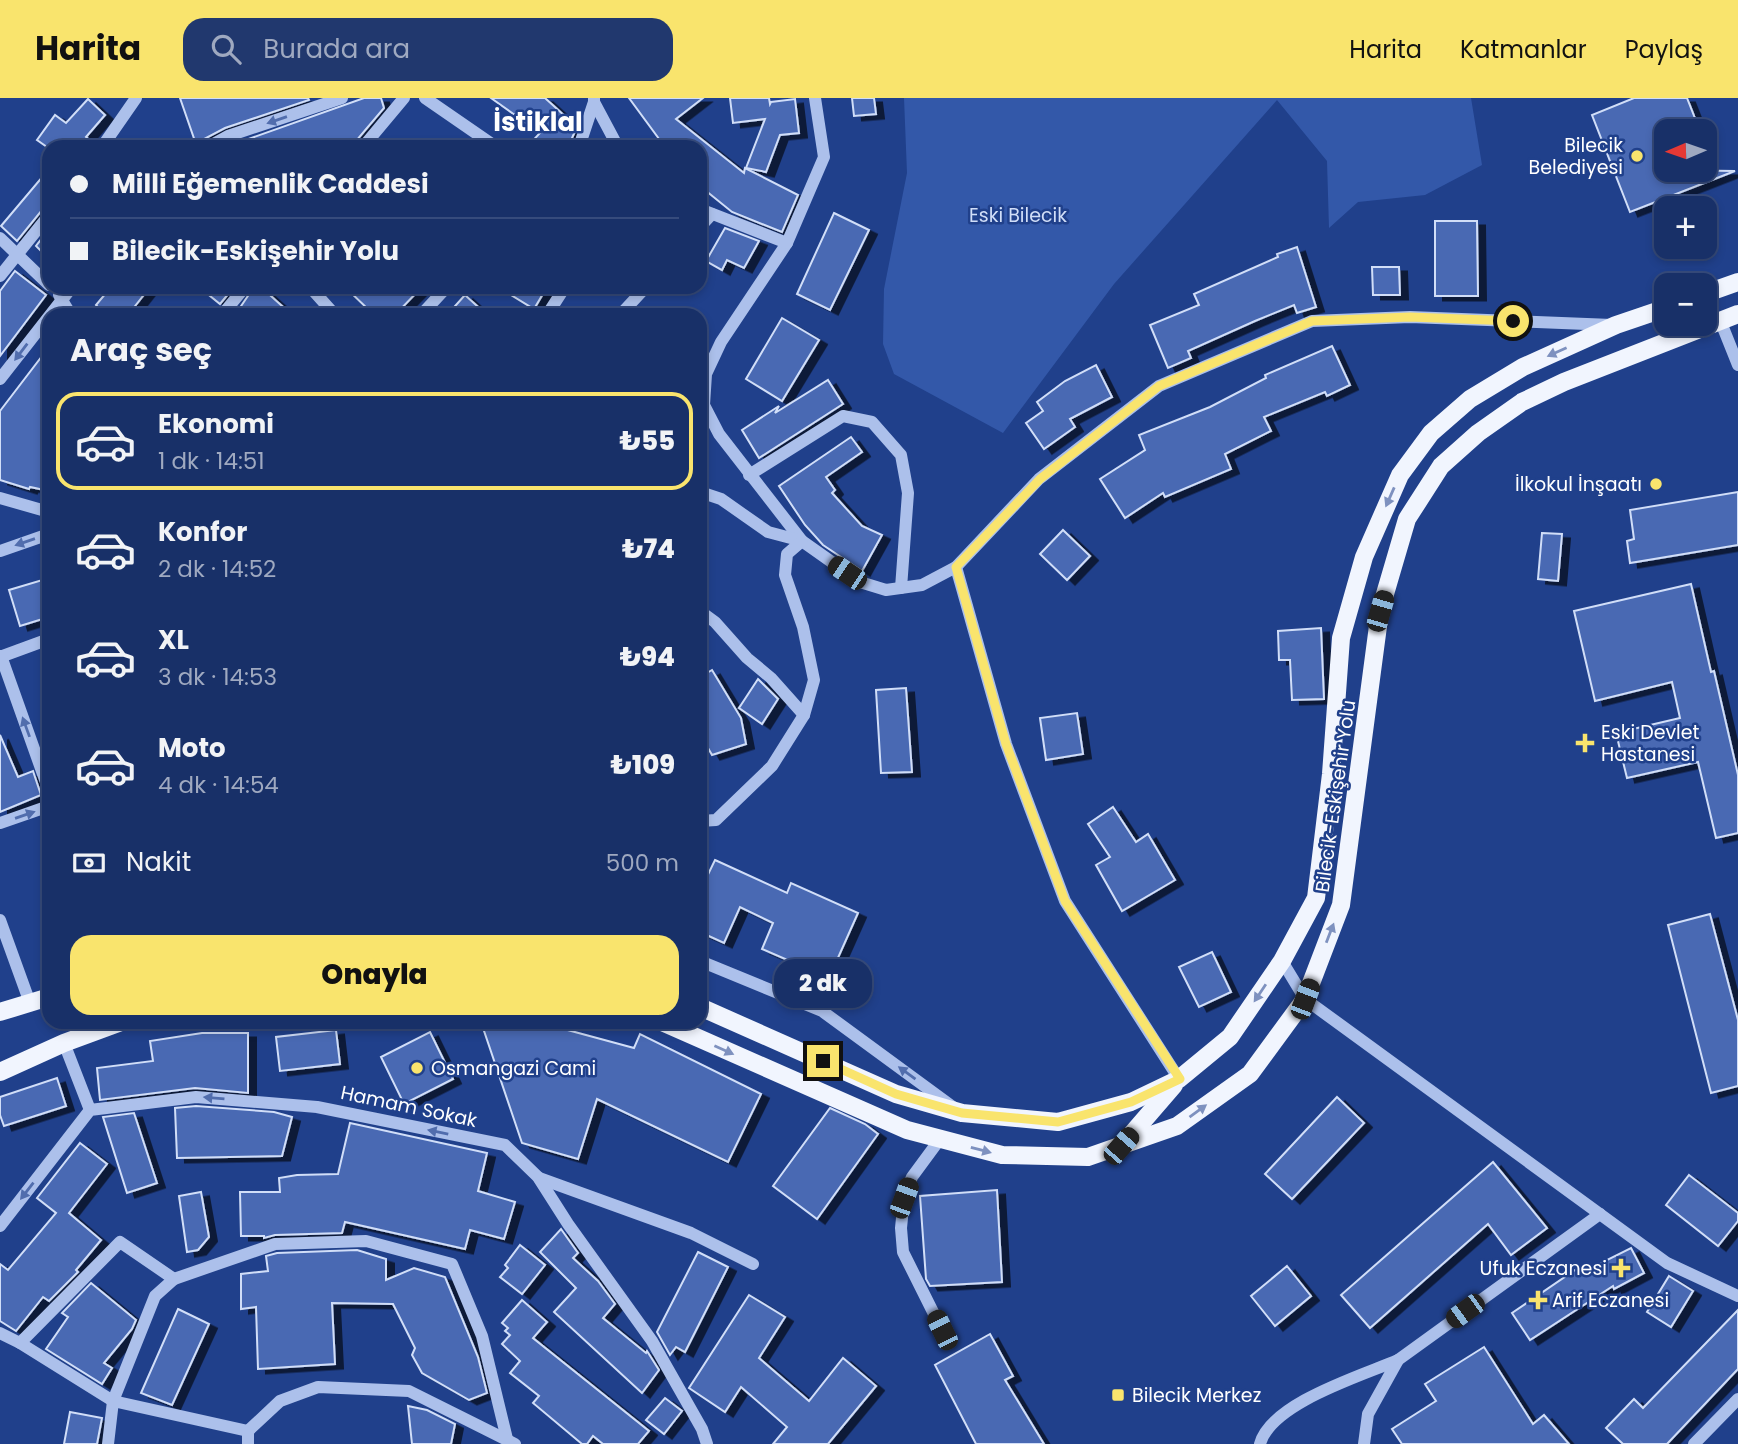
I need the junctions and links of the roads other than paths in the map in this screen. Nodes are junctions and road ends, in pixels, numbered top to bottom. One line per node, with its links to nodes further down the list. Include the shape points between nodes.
1 (136, 98): 7 (street)
2 (342, 98): 8 (street, one-way to 8)
3 (404, 98): 9 (street)
4 (425, 98): 10 (street)
5 (815, 98): 16 (street, via 824,156)
6 (594, 100): 11 (street); 12 (street)
7 (107, 140)
8 (221, 140)
9 (369, 140)
10 (486, 140)
11 (581, 140)
12 (614, 140)
13 (707, 211): 16 (street)
14 (42, 224): 17 (street)
15 (0, 239): 17 (street)
16 (787, 243): 41 (street)
17 (17, 254): 18 (street); 19 (street)
18 (0, 276)
19 (42, 278)
20 (1738, 282): 21 (main road)
21 (1717, 289)
22 (58, 294): 28 (street)
23 (66, 294): 28 (street)
24 (239, 294): 31 (street)
25 (316, 294): 32 (street)
26 (440, 294): 33 (street)
27 (640, 294): 34 (street)
28 (62, 298): 29 (street, one-way to 29); 30 (street)
29 (54, 308)
30 (67, 308)
31 (228, 308)
32 (329, 308)
33 (428, 308)
34 (626, 308)
35 (1654, 312): 39 (main road, Bilecik-Eskişehir Yolu)
36 (1738, 314): 37 (main road, Bilecik-Eskişehir Yolu)
37 (1720, 320): 40 (street); 65 (main road, Bilecik-Eskişehir Yolu, one-way to 37, via 1341,905 1380,611 1406,519 1441,466 1522,402)
38 (42, 324): 42 (street, one-way to 42)
39 (1616, 325): 51 (street, via 1410,317 1312,321 1159,386 1040,479); 62 (main road, Bilecik-Eskişehir Yolu, one-way to 62, via 1523,367 1470,399 1431,433 1400,475 1364,556 1341,638 1316,898)
40 (1738, 365)
41 (707, 372)
42 (0, 379)
43 (707, 411): 44 (street)
44 (749, 475): 49 (street); 52 (street, via 843,416 872,422 901,455 908,494)
45 (707, 494): 49 (street, via 768,532)
46 (0, 498): 47 (street)
47 (42, 510)
48 (42, 536): 50 (street, one-way to 50)
49 (802, 541): 52 (street, via 860,582 886,590); 56 (street, via 787,554 785,575 803,627 814,680)
50 (0, 551)
51 (956, 567): 52 (street, via 922,585); 73 (street, via 1006,744 1065,901)
52 (901, 588)
53 (707, 616): 56 (street)
54 (42, 641): 55 (street)
55 (1, 656): 57 (street, one-way to 55)
56 (803, 715): 59 (street, via 772,766 716,820)
57 (42, 771)
58 (42, 808): 60 (street, one-way to 58)
59 (707, 821)
60 (0, 823)
61 (0, 920): 66 (street)
62 (1282, 961): 65 (street); 73 (main road, Bilecik-Eskişehir Yolu, one-way to 73, via 1230,1037)
63 (707, 964): 75 (street, one-way to 63, via 821,1010)
64 (42, 999): 66 (main road)
65 (1305, 999): 77 (main road, Bilecik-Eskişehir Yolu, one-way to 65, via 1177,1126 1250,1074); 79 (street)
66 (30, 1003): 68 (main road)
67 (707, 1010): 75 (main road, Bilecik-Eskişehir Yolu, via 896,1094)
68 (0, 1013)
69 (102, 1029): 71 (main road)
70 (678, 1029): 76 (main road, Bilecik-Eskişehir Yolu, one-way to 76, via 907,1130)
71 (64, 1043): 72 (main road); 74 (street)
72 (0, 1072)
73 (1180, 1079): 75 (main road, Bilecik-Eskişehir Yolu, via 1131,1102 1058,1122); 77 (main road)
74 (90, 1110): 78 (street, Hamam Sokak, one-way to 74, via 505,1146 317,1107 196,1097); 80 (street, one-way to 80)
75 (962, 1113)
76 (940, 1139): 77 (main road, Bilecik-Eskişehir Yolu, one-way to 77, via 1002,1155 1088,1157); 84 (street, via 912,1177 901,1228 903,1252)
77 (1121, 1146)
78 (538, 1177): 81 (street, via 691,1233); 93 (street, Hamam Sokak, via 652,1341)
79 (1600, 1214): 83 (street, via 1667,1263); 87 (street)
80 (0, 1226)
81 (753, 1264)
82 (174, 1279): 86 (street, via 120,1242); 89 (street, via 155,1296); 91 (street, via 275,1244 366,1241 452,1264 482,1336)
83 (1738, 1296)
84 (942, 1330)
85 (0, 1333): 86 (street)
86 (20, 1343): 89 (street)
87 (1398, 1360): 94 (street, via 1296,1403 1264,1432); 95 (street, via 1368,1414)
88 (1738, 1399): 96 (street)
89 (113, 1401): 90 (street); 92 (street)
90 (248, 1437): 91 (street, via 279,1401 318,1387 409,1391)
91 (511, 1441)
92 (108, 1444)
93 (707, 1444)
94 (1260, 1444)
95 (1364, 1444)
96 (1694, 1444)

